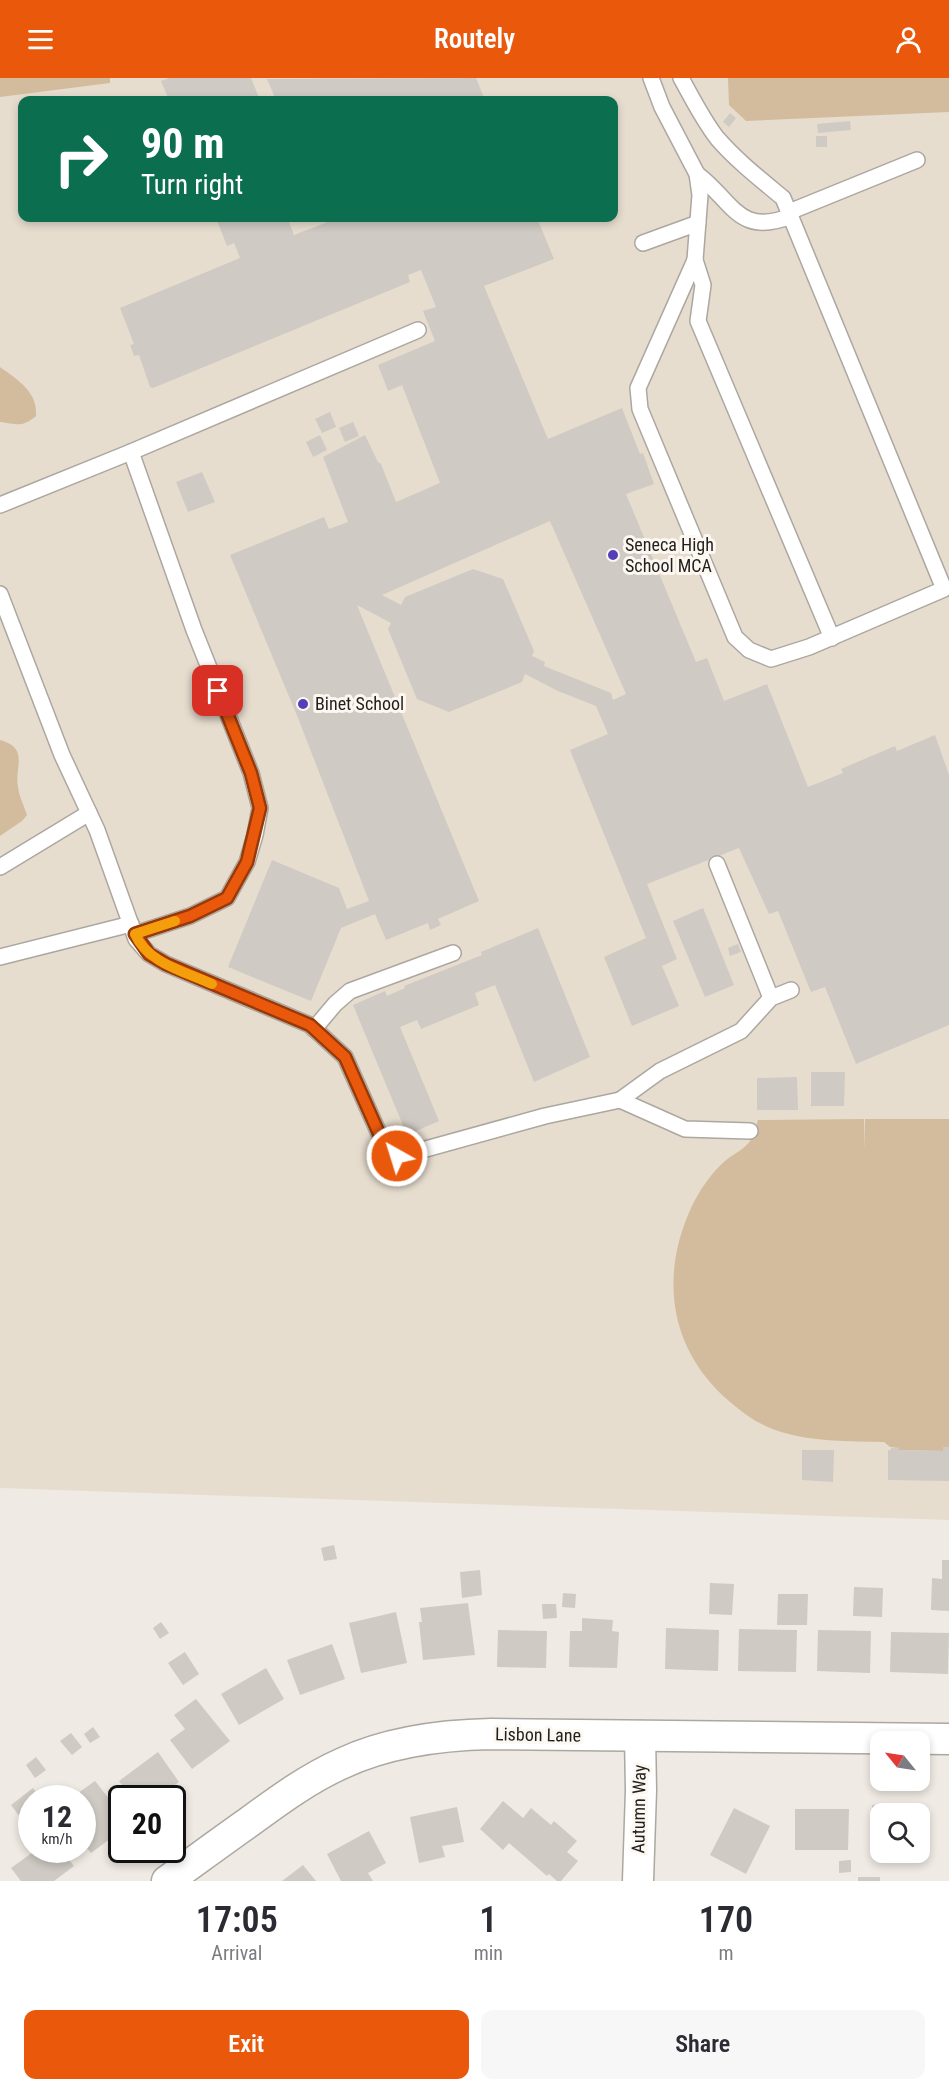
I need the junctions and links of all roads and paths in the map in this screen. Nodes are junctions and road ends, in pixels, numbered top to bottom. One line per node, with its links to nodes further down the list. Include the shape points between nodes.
1 (651, 78): 4 (lane)
2 (681, 78): 5 (lane, via 717,138)
3 (917, 160): 5 (lane)
4 (697, 174): 5 (lane, via 747,220 771,223); 6 (lane)
5 (787, 209): 13 (lane, via 944,589)
6 (698, 223): 7 (lane); 8 (lane)
7 (643, 243)
8 (695, 260): 13 (lane, via 704,285 699,321); 13 (lane, via 638,388 639,409 735,637 749,650 771,659)
9 (418, 330): 10 (lane)
10 (131, 452): 11 (lane); 17 (lane, via 194,630 251,773 260,808 247,862 227,898 190,916)
11 (0, 505)
12 (0, 594): 14 (lane, via 62,755)
13 (832, 638)
14 (89, 813): 16 (lane); 17 (lane)
15 (717, 864): 21 (lane)
16 (0, 867)
17 (133, 929): 19 (lane); 22 (lane, via 149,954 166,964)
18 (453, 953): 22 (lane, via 350,991)
19 (0, 957)
20 (791, 990): 21 (lane)
21 (771, 998): 23 (lane, via 741,1031 660,1071)
22 (314, 1029): 23 (lane, via 345,1057 381,1138 397,1156)
23 (620, 1100): 24 (lane, via 685,1130)
24 (750, 1131)
25 (640, 1736): 26 (street, Lisbon Lane); 27 (street, Lisbon Lane, via 456,1735 386,1747 312,1779); 28 (street, Autumn Way)
26 (949, 1739)
27 (167, 1881)
28 (638, 1881)

